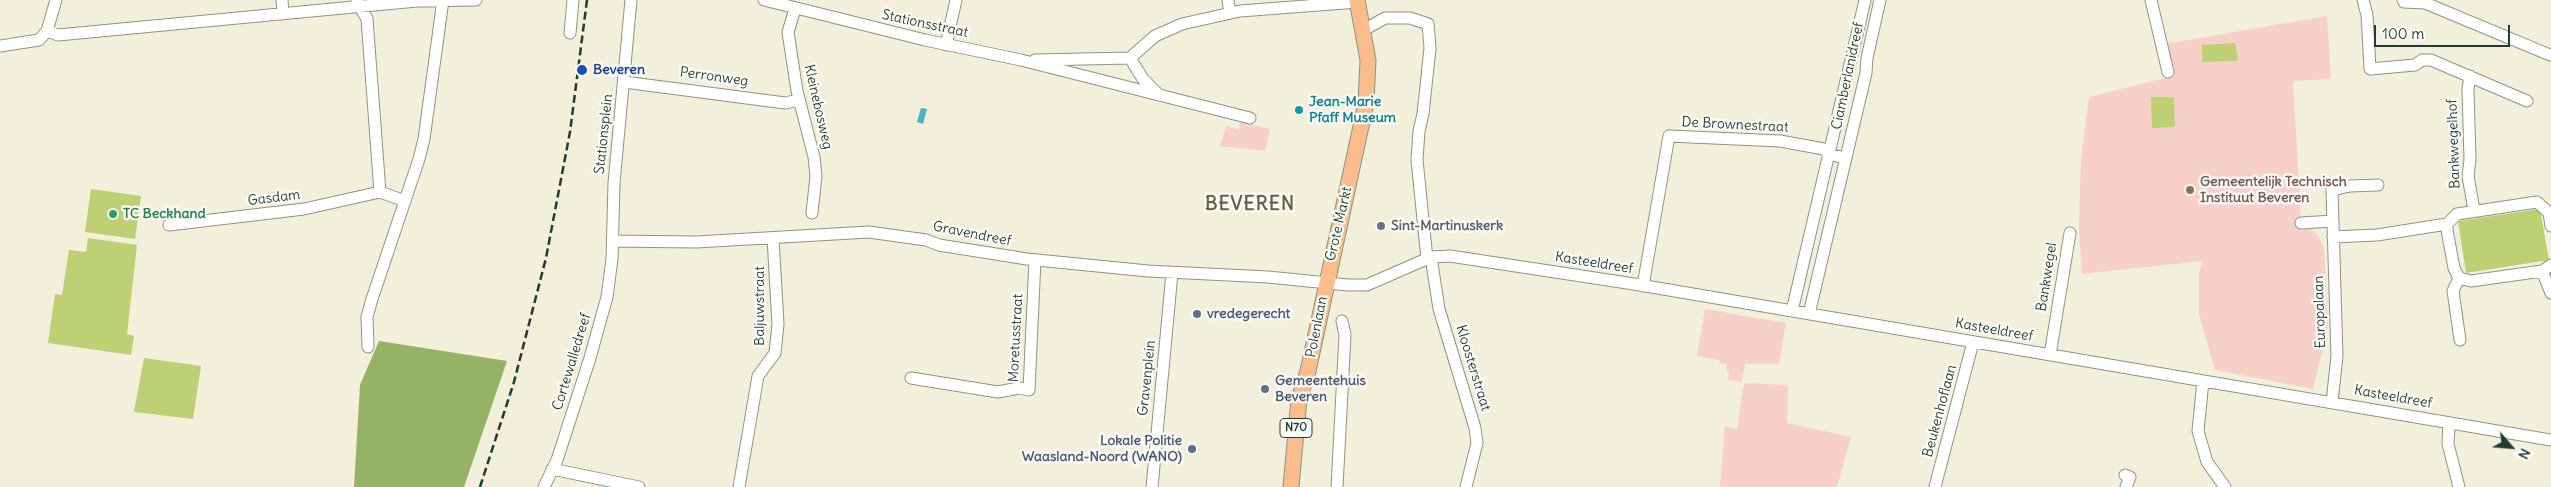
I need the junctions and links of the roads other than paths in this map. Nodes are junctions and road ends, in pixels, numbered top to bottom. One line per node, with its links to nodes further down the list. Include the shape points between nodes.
1 (56, 0): 21 (street)
2 (282, 0): 18 (street)
3 (476, 0): 14 (street)
4 (573, 0): 22 (street)
5 (631, 0): 31 (street, Stationsplein)
6 (764, 0): 17 (street, Stationsstraat)
7 (956, 0): 23 (street)
8 (1228, 0): 19 (street)
9 (1866, 0): 36 (street, Ciamberlanidreef)
10 (1880, 0): 37 (street, Ciamberlanidreef)
11 (2150, 0): 29 (street)
12 (2363, 0): 30 (street, via 2370,69 2431,60)
13 (2404, 0): 25 (street, via 2425,3)
14 (443, 1): 15 (street); 40 (street, via 424,139)
15 (359, 3): 18 (street); 39 (street, via 366,19)
16 (1361, 3): 19 (street, via 1285,6); 20 (main road, Grote Markt / N70); 27 (main road, Grote Markt / N70)
17 (796, 9): 23 (street, Stationsstraat); 33 (street, Kleinebosweg, via 788,32)
18 (283, 14): 21 (street, via 64,35)
19 (1230, 14): 26 (street, via 1169,28 1141,46)
20 (1369, 27): 27 (main road, Grote Markt / N70); 52 (street, via 1385,18 1410,18 1428,24 1430,48 1417,160)
21 (47, 31): 24 (street, via 39,40)
22 (570, 33)
23 (946, 45): 28 (street, Stationsstraat)
24 (0, 46)
25 (2550, 55)
26 (1130, 58): 28 (street, Stationsstraat); 32 (street, via 1143,79)
27 (1368, 60): 57 (main road, Grote Markt / N70, via 1363,119)
28 (1061, 70): 32 (street, Stationsstraat)
29 (2168, 72)
30 (2470, 76): 34 (street); 41 (street, Bankwegelhof, via 2468,176)
31 (624, 82): 33 (street, Perronweg, via 785,103); 51 (street, Stationsplein, via 614,183)
32 (1160, 96): 35 (street, Stationsstraat)
33 (799, 100): 42 (street, Kleinebosweg, via 814,157 816,176)
34 (2527, 101)
35 (1250, 118)
36 (1829, 154): 37 (street); 58 (street, De Brownestraat, via 1824,149 1780,141 1669,136); 59 (street, Ciamberlanidreef)
37 (1845, 158): 60 (street, Ciamberlanidreef)
38 (2378, 185): 43 (street, Europalaan, via 2332,190)
39 (380, 192): 40 (street); 46 (street, Gasdam, via 304,209)
40 (405, 201): 67 (street, via 367,317)
41 (2474, 210): 45 (street, via 2457,214); 47 (street, via 2546,201)
42 (812, 213)
43 (2333, 221): 44 (street); 49 (street, Europalaan)
44 (2301, 222)
45 (2447, 224): 49 (street, via 2377,235); 56 (street, via 2454,268)
46 (169, 225)
47 (2551, 226)
48 (2070, 233): 68 (street, Bankwegel)
49 (2333, 237): 72 (street, Europalaan, via 2337,356)
50 (773, 238): 51 (street, Gravendreef, via 660,243); 53 (street, Gravendreef, via 869,232); 78 (street, Baljuwstraat, via 777,292 775,354 758,376)
51 (613, 241): 75 (street, Cortewalledreef, via 607,297)
52 (1429, 258): 57 (street, via 1367,285); 58 (street, Kasteeldreef, via 1462,257); 83 (street, Kloosterstraat, via 1439,309 1475,428 1477,443)
53 (1035, 260): 55 (street, Gravendreef); 70 (street, Moretusstraat, via 1029,390 1018,388 998,392)
54 (2547, 268): 56 (street, via 2471,281); 61 (street)
55 (1172, 273): 57 (street, Gravendreef); 79 (street, Gravenplein)
56 (2460, 278): 65 (street, via 2453,291)
57 (1326, 282): 69 (main road, Polenlaan / N70)
58 (1643, 286): 62 (street, Kasteeldreef)
59 (1797, 289): 60 (street, via 1806,294); 62 (street, Ciamberlanidreef)
60 (1814, 293): 63 (street, Ciamberlanidreef)
61 (2551, 293)
62 (1792, 311): 63 (street, Kasteeldreef)
63 (1809, 314): 66 (street, Kasteeldreef)
64 (1342, 320): 82 (street, via 1345,335)
65 (2460, 340)
66 (1974, 342): 68 (street, Kasteeldreef); 84 (street, Beukenhoflaan)
67 (368, 347)
68 (2050, 355): 71 (street, Kasteeldreef)
69 (1308, 371): 80 (main road, Polenlaan / N70, via 1299,399); 81 (main road, Polenlaan / N70)
70 (911, 378)
71 (2202, 381): 72 (street, Kasteeldreef); 85 (street, via 2198,431 2207,462)
72 (2332, 402): 73 (street, Kasteeldreef)
73 (2449, 423): 74 (street, Kasteeldreef); 86 (street, via 2448,444)
74 (2551, 440)
75 (552, 469): 76 (street, Cortewalledreef); 77 (street)
76 (544, 487)
77 (639, 487)
78 (739, 487)
79 (1152, 487)
80 (1291, 487)
81 (1300, 487)
82 (1337, 487)
83 (1466, 487)
84 (1935, 487)
85 (2225, 487)
86 (2459, 487)

